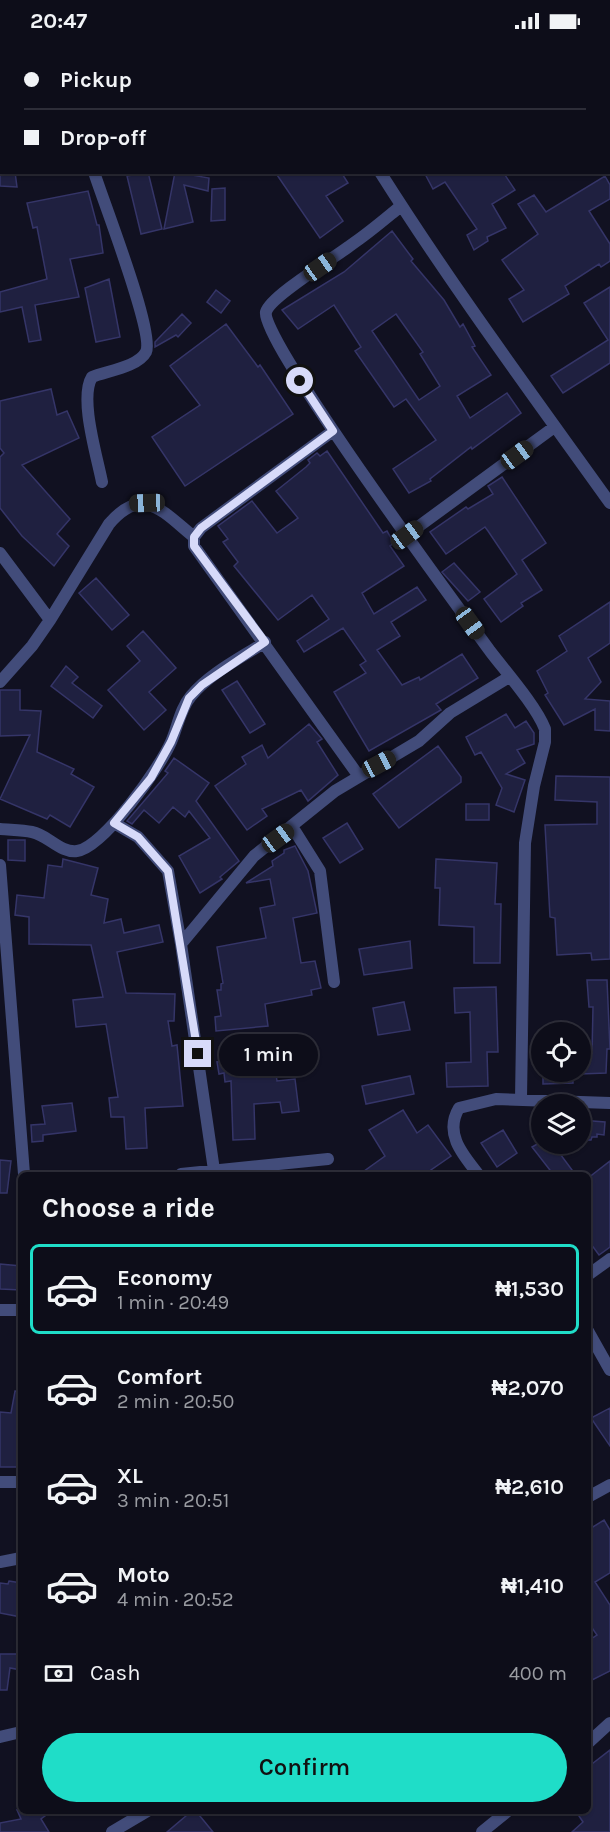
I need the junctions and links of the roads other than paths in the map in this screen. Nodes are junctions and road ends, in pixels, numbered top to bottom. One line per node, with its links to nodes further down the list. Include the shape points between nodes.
1 (95, 174): 6 (street, via 133,285 148,343 145,354 135,362 92,377 88,383 87,404)
2 (381, 174): 3 (street)
3 (401, 206): 4 (street); 5 (street, via 288,290 265,314 277,344)
4 (553, 428): 7 (street); 8 (street)
5 (333, 431): 8 (street); 9 (street)
6 (102, 482)
7 (610, 502)
8 (407, 535): 13 (street)
9 (194, 537): 11 (street, via 147,503 135,503 121,510); 12 (street, via 194,546)
10 (0, 553): 11 (street)
11 (50, 620): 14 (street)
12 (265, 642): 15 (street); 16 (street, via 189,698 155,770)
13 (509, 677): 15 (street, via 450,713 419,741); 22 (street, via 545,729 525,843)
14 (0, 682)
15 (358, 776): 17 (street)
16 (114, 823): 18 (street, via 98,839 75,851 57,846 34,832); 20 (street, via 138,837 164,864)
17 (292, 828): 20 (street, via 254,856); 21 (street, via 320,871)
18 (0, 829)
19 (0, 865): 26 (street)
20 (181, 944): 25 (street)
21 (334, 982)
22 (521, 1099): 23 (street); 28 (street, via 475,1102 459,1108 453,1117 457,1144)
23 (610, 1103)
24 (328, 1159): 25 (street)
25 (214, 1170): 27 (street)
26 (24, 1172)
27 (198, 1172)
28 (477, 1172)
29 (610, 1259): 30 (street)
30 (591, 1273)
31 (0, 1310): 32 (street)
32 (18, 1310)
33 (591, 1336): 34 (street)
34 (610, 1370)
35 (0, 1482): 36 (street)
36 (18, 1482)
37 (610, 1485): 38 (street)
38 (591, 1495)
39 (18, 1559): 40 (street)
40 (0, 1562)
41 (610, 1723): 44 (street)
42 (18, 1733): 43 (street)
43 (0, 1737)
44 (591, 1740)
45 (143, 1814): 48 (street)
46 (505, 1814): 47 (street)
47 (490, 1830)
48 (114, 1831)

